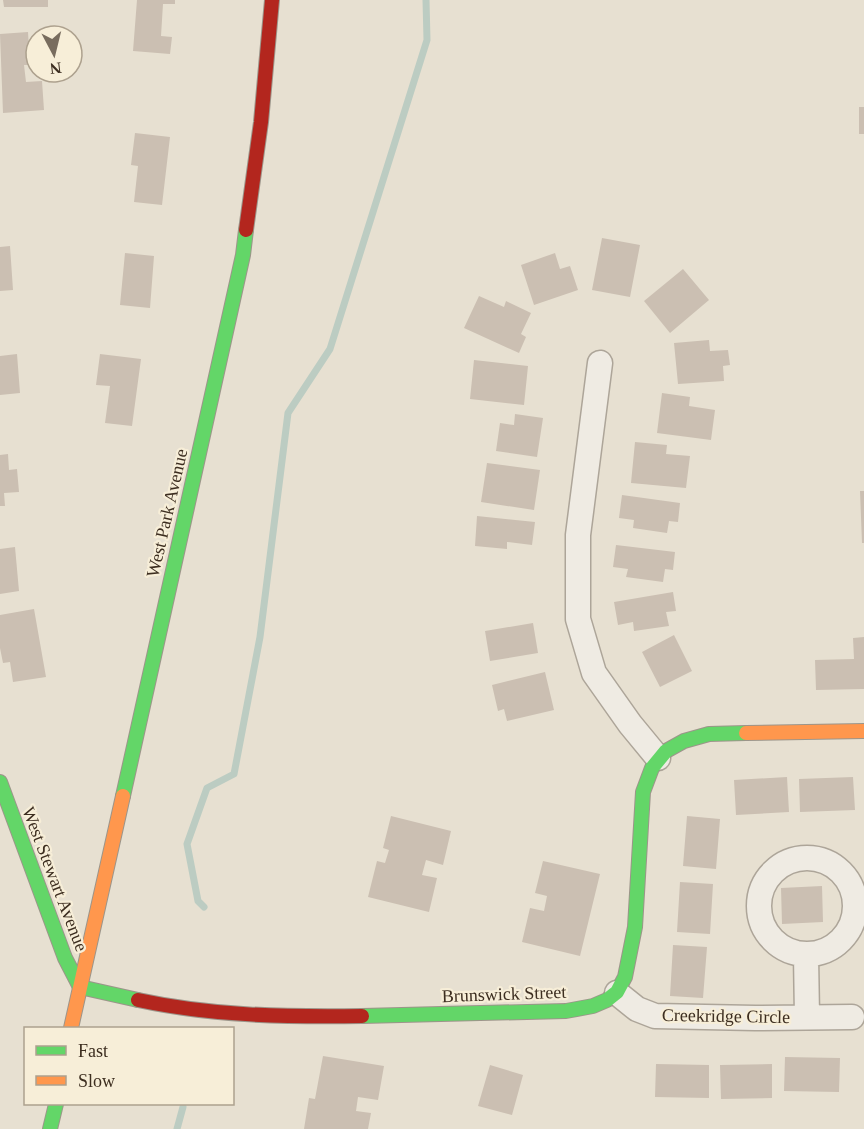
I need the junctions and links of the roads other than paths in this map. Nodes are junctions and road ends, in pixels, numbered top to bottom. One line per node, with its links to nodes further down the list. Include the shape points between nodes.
1 (272, 0): 7 (street, West Park Avenue, via 243,255)
2 (600, 363): 4 (street, via 578,535 578,620 594,673)
3 (864, 731): 4 (street, via 709,734 672,746)
4 (658, 759): 8 (street, via 649,771 643,792 633,942)
5 (0, 782): 7 (street, West Stewart Avenue, via 65,958)
6 (806, 954): 6 (street, via 835,945 845,935 855,908 848,880 826,862 813,858 778,867 764,883 759,897 762,925 770,937 781,946); 9 (street, Creekridge Circle)
7 (80, 987): 8 (street, Brunswick Street, via 170,1007 233,1015 303,1017 566,1011 593,1005); 11 (street, West Park Avenue)
8 (617, 993): 9 (street, Creekridge Circle, via 637,1010 655,1016)
9 (807, 1017): 10 (street, Creekridge Circle)
10 (852, 1017)
11 (71, 1027)
12 (56, 1105): 13 (street)
13 (50, 1129)

